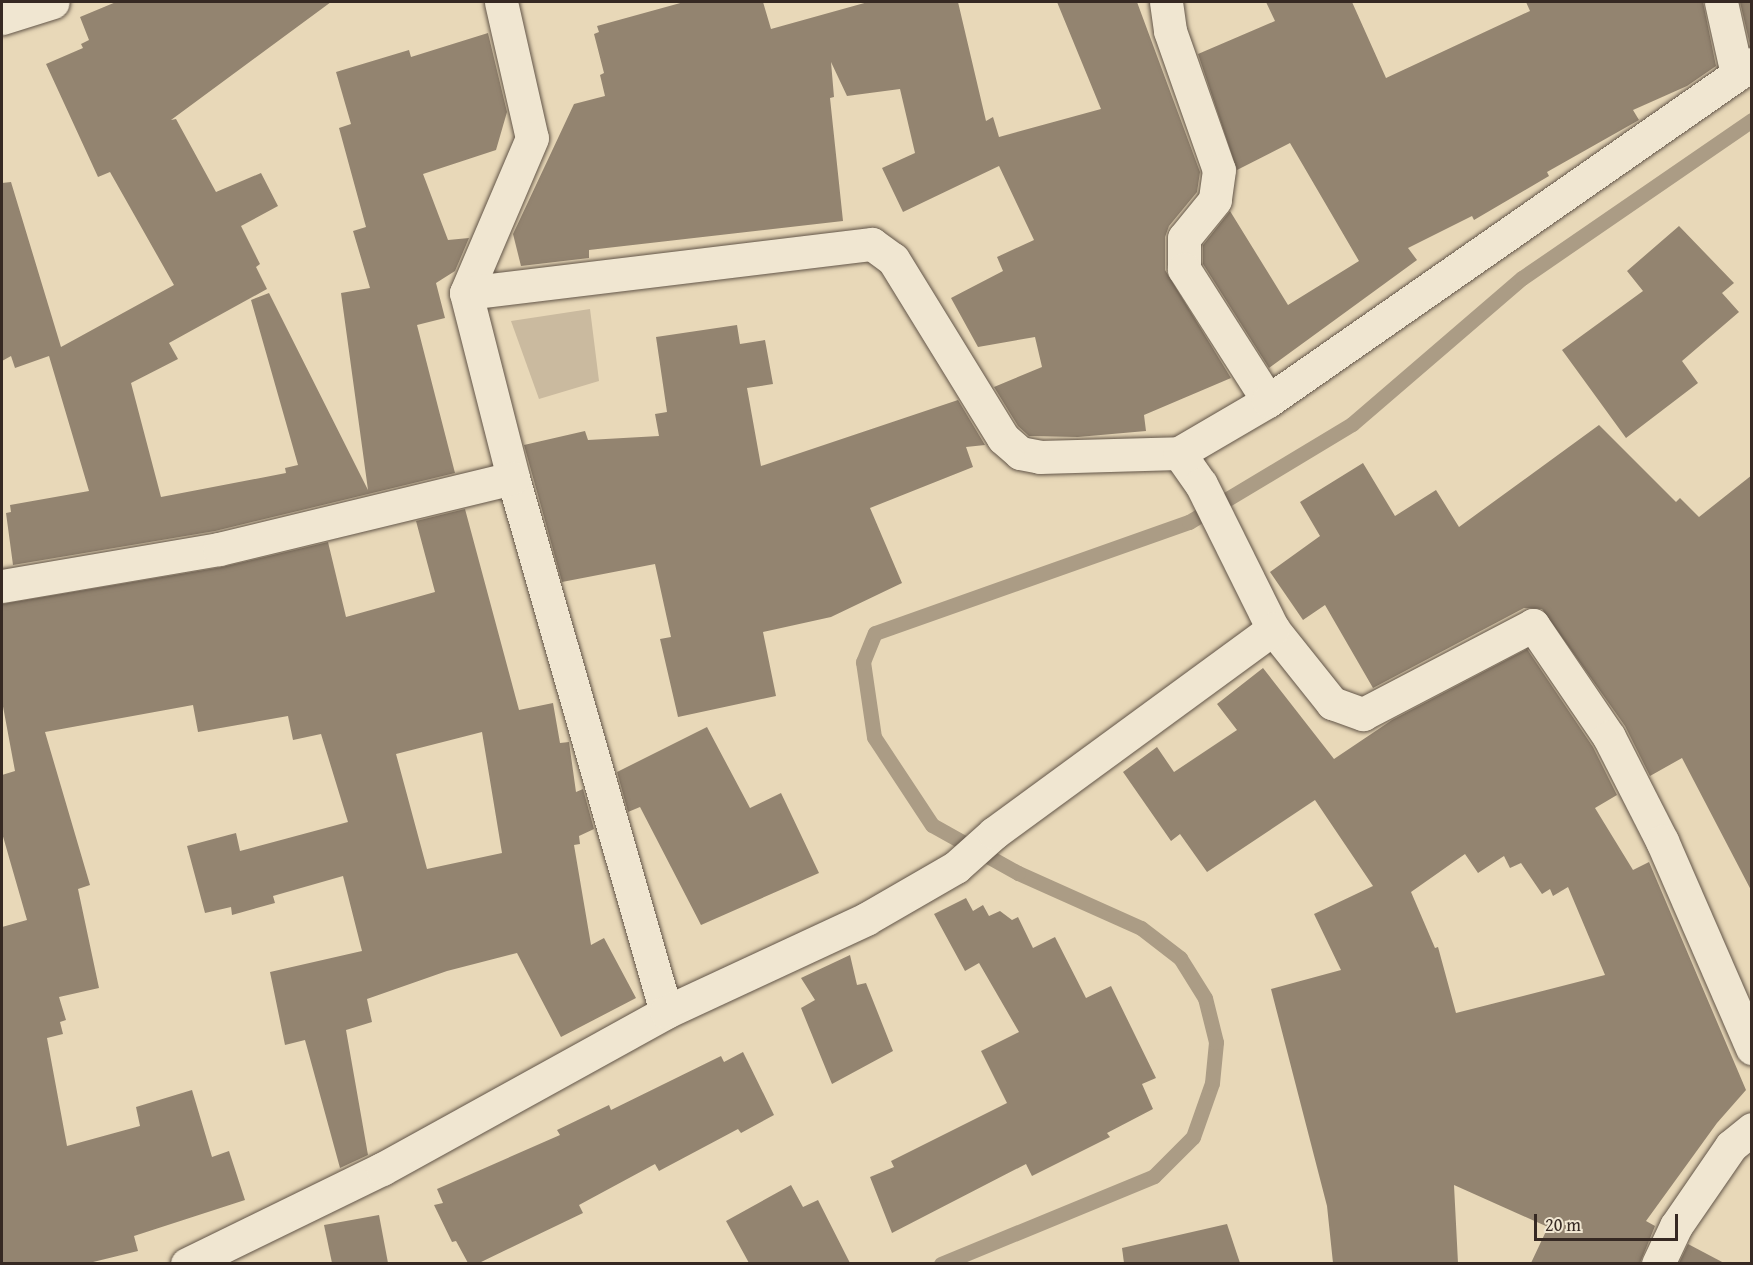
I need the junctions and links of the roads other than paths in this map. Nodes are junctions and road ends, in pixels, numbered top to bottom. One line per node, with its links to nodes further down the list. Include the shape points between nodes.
1 (53, 2): 5 (street)
2 (501, 2): 7 (street, via 532,138)
3 (1166, 2): 8 (street, via 1170,31 1219,170 1215,200 1184,238 1184,269)
4 (1721, 2): 6 (street)
5 (2, 18)
6 (1744, 69): 8 (street)
7 (466, 293): 9 (street, via 872,244 893,259 1003,438 1020,453 1040,457); 10 (street)
8 (1268, 401): 9 (street)
9 (1179, 453): 12 (street, via 1201,484)
10 (513, 478): 11 (street, via 219,549); 13 (street)
11 (2, 586)
12 (1273, 629): 13 (street, via 994,833 956,867 866,919); 14 (street, via 1332,703 1363,714 1533,625 1609,736 1662,841)
13 (666, 1012): 16 (street, via 382,1169)
14 (1752, 1048)
15 (1752, 1129): 17 (street, via 1731,1146 1676,1226)
16 (187, 1263)
17 (1658, 1263)

